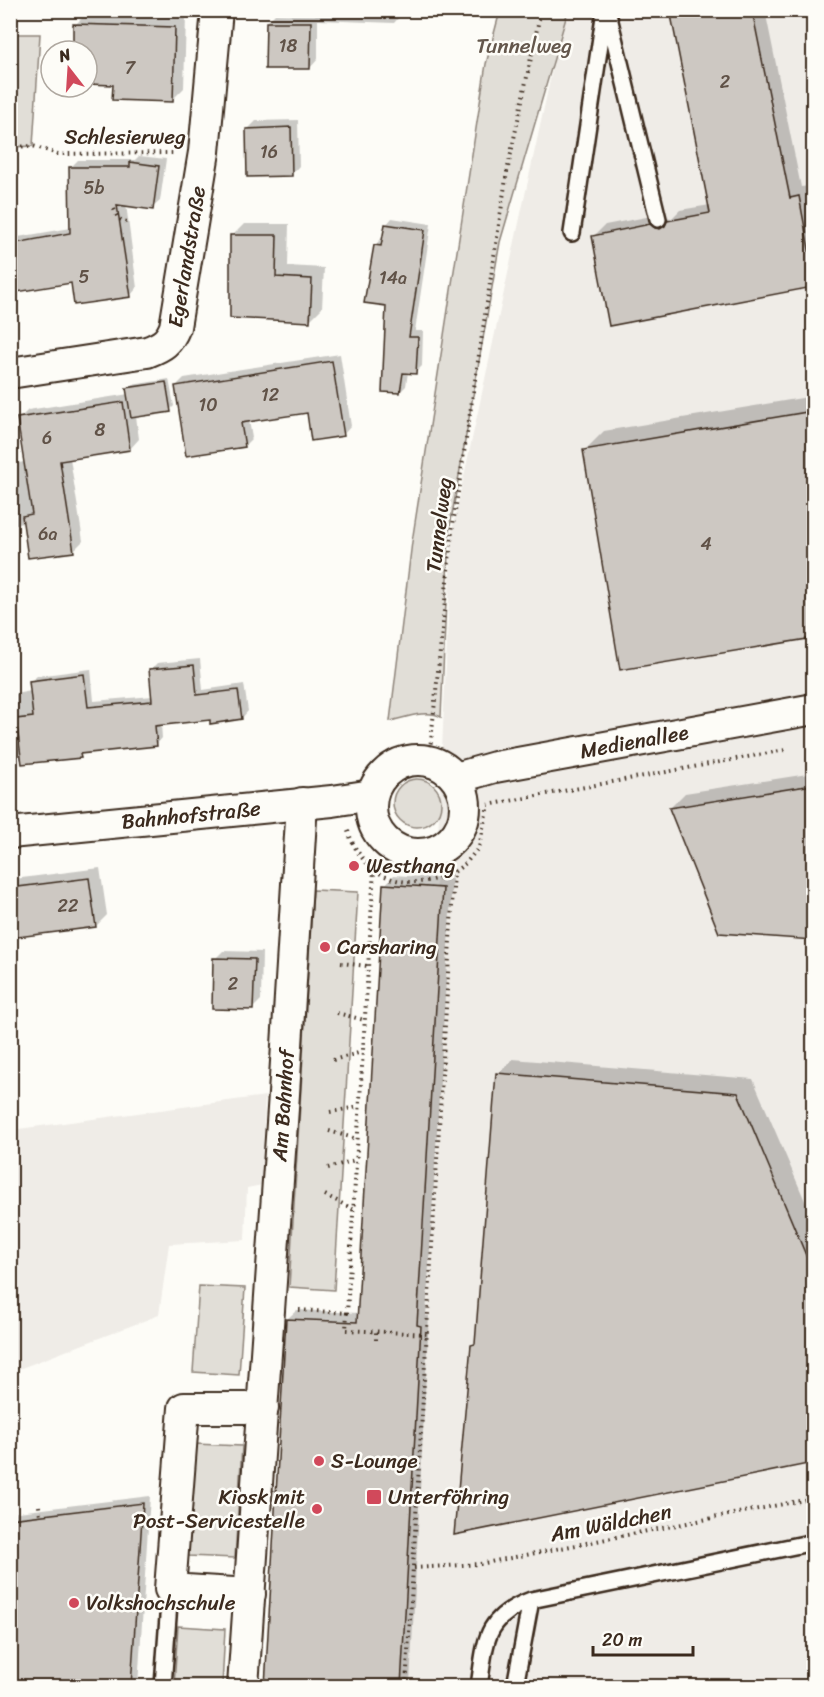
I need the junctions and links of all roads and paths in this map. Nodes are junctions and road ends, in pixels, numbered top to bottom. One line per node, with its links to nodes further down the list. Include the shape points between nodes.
1 (217, 10): 5 (street, Egerlandstraße)
2 (541, 10): 13 (path, Tunnelweg, via 507,172 452,531)
3 (606, 10): 7 (lane); 9 (lane)
4 (10, 147): 5 (path, Schlesierweg, via 33,146 58,154)
5 (204, 152): 10 (street, Egerlandstraße, via 170,339 147,352)
6 (114, 209): 8 (path, via 117,217)
7 (658, 219)
8 (128, 222)
9 (572, 233)
10 (10, 373)
11 (813, 709): 14 (street, Medienallee, via 495,766)
12 (791, 749): 18 (path, via 488,805 479,847 466,863)
13 (427, 760): 14 (street); 15 (street, via 399,763 377,782)
14 (456, 778): 18 (street, via 465,808)
15 (372, 795): 16 (street, Bahnhofstraße); 18 (street, via 375,827 384,840 411,854 427,853)
16 (301, 815): 17 (street, Bahnhofstraße); 19 (path, via 345,822 352,844); 39 (street, Am Bahnhof)
17 (10, 833)
18 (448, 860): 19 (path, via 432,881 416,883 393,879); 37 (path)
19 (374, 869): 21 (path)
20 (341, 963): 21 (path)
21 (368, 966): 23 (path)
22 (337, 1013): 23 (path)
23 (364, 1020): 24 (path)
24 (362, 1052): 25 (path); 26 (path)
25 (333, 1060)
26 (358, 1107): 27 (path); 29 (path)
27 (330, 1112)
28 (329, 1131): 29 (path)
29 (357, 1139): 30 (path)
30 (355, 1160): 31 (path); 33 (path)
31 (328, 1168)
32 (325, 1195): 33 (path)
33 (353, 1209): 35 (path)
34 (295, 1310): 35 (path)
35 (346, 1313): 36 (path, via 346,1330)
36 (376, 1332): 37 (path); 38 (path)
37 (428, 1334): 44 (path)
38 (376, 1340)
39 (263, 1408): 45 (street, via 184,1408); 46 (street, Am Bahnhof)
40 (813, 1498): 44 (path, Am Wäldchen, via 480,1564)
41 (39, 1506): 42 (path)
42 (40, 1516)
43 (813, 1542): 47 (lane)
44 (414, 1568): 50 (path)
45 (170, 1589): 46 (street); 48 (lane)
46 (250, 1594): 49 (street, Am Bahnhof)
47 (531, 1600): 51 (lane, via 514,1606 492,1626); 52 (lane)
48 (163, 1686)
49 (243, 1686)
50 (406, 1686)
51 (478, 1686)
52 (515, 1686)

